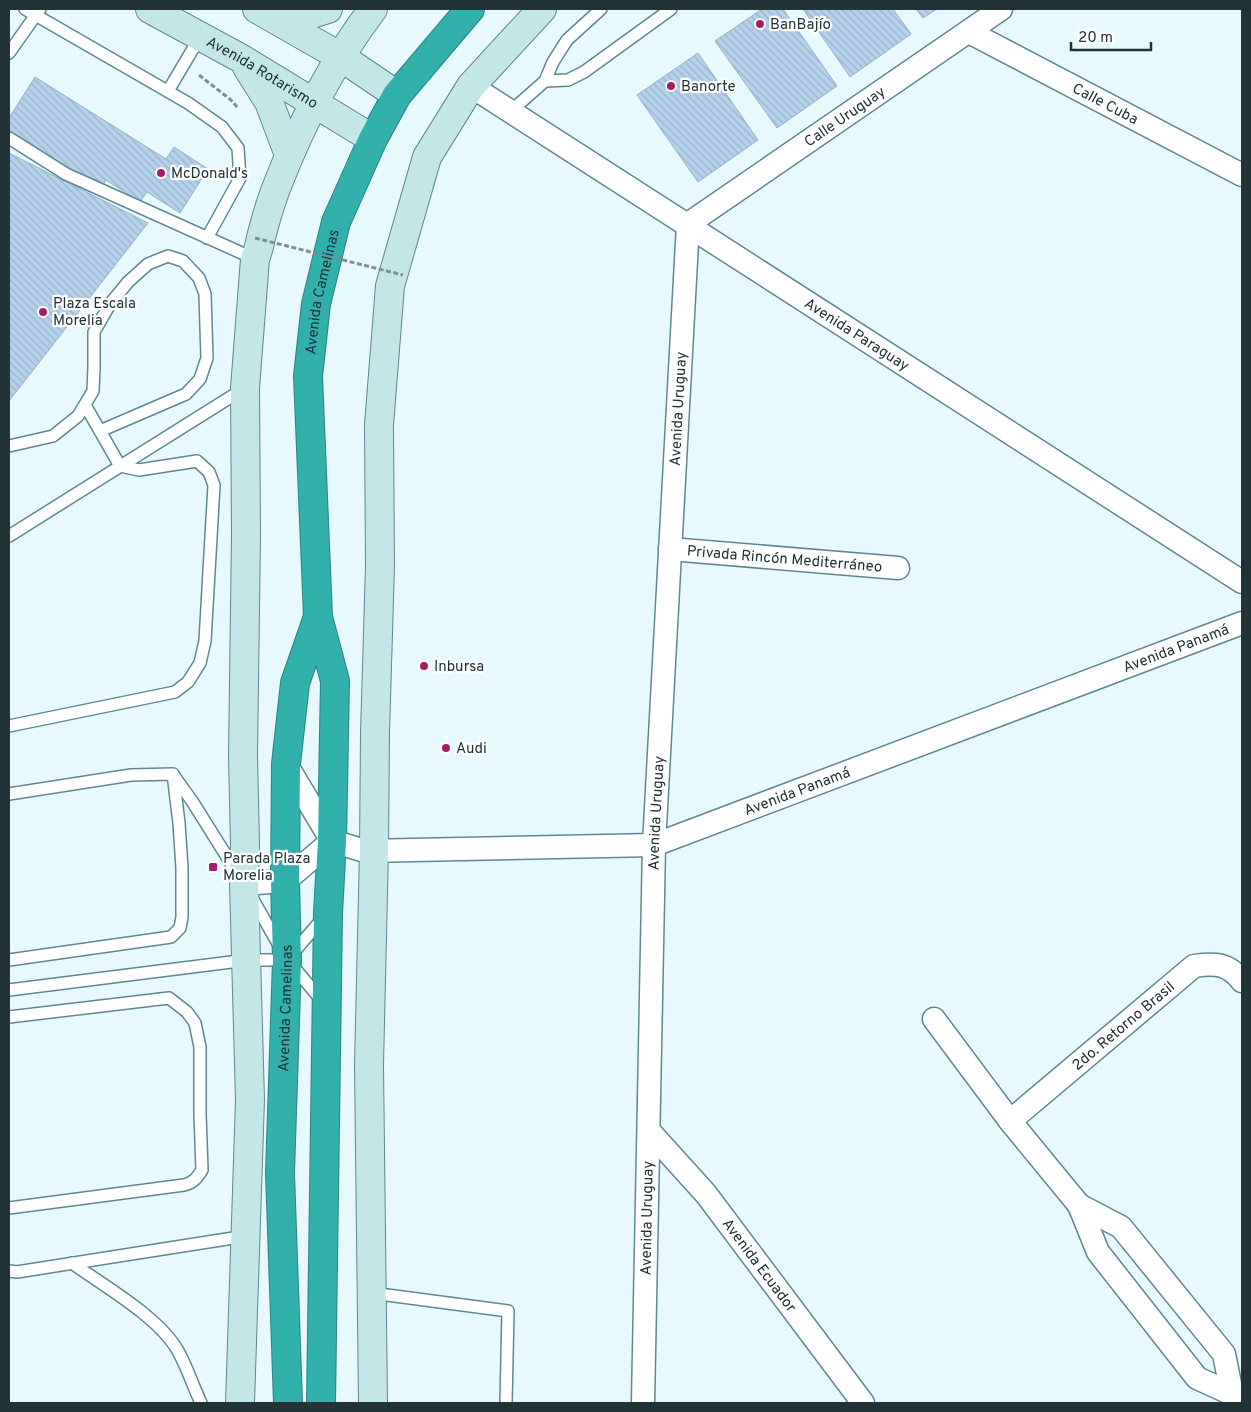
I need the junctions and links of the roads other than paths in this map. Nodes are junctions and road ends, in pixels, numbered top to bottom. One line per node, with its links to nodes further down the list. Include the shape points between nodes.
1 (150, 9): 12 (main road, Avenida Rotarismo)
2 (328, 9): 10 (main road)
3 (373, 9): 14 (main road)
4 (470, 9): 19 (highway, Avenida Camelinas)
5 (542, 9): 17 (main road)
6 (601, 9): 16 (lane, via 567,40)
7 (671, 9): 16 (lane, via 584,72 568,80)
8 (1001, 9): 11 (street, Calle Uruguay)
9 (34, 11): 13 (lane); 18 (lane)
10 (271, 14): 14 (main road)
11 (969, 32): 25 (street, Calle Cuba); 26 (street, Calle Uruguay)
12 (200, 36): 15 (main road, Avenida Rotarismo); 18 (lane)
13 (9, 53)
14 (341, 56): 19 (main road); 20 (main road)
15 (242, 59): 20 (main road, Avenida Rotarismo); 24 (main road, via 270,102)
16 (545, 81): 21 (lane)
17 (471, 86): 21 (street, Avenida Paraguay); 46 (main road, via 427,156 390,286 379,425 380,566)
18 (168, 91): 27 (lane, via 222,127 238,148 240,178)
19 (397, 95): 23 (highway, Avenida Camelinas)
20 (314, 104): 23 (main road, Avenida Rotarismo); 24 (main road)
21 (511, 111): 26 (street, Avenida Paraguay)
22 (9, 138): 27 (lane, via 66,174)
23 (373, 139): 38 (highway, Avenida Camelinas, via 336,222 316,304 308,376)
24 (289, 155): 28 (main road, via 269,207 258,252)
25 (1242, 175)
26 (688, 224): 35 (street, Avenida Uruguay); 37 (street, Avenida Paraguay)
27 (207, 238): 28 (lane)
28 (255, 249): 29 (main road)
29 (245, 388): 33 (lane); 48 (main road)
30 (85, 405): 31 (lane); 31 (lane, via 93,391 94,332 110,304 148,264 168,256 183,261 199,278 205,294 207,358 200,379 186,394); 32 (lane, via 78,416 53,436)
31 (100, 431): 33 (lane)
32 (9, 446)
33 (120, 466): 34 (lane); 40 (lane, via 139,470 197,462 209,472 214,484 205,641 200,663 188,682 175,692)
34 (9, 536)
35 (670, 549): 36 (street, Privada Rincón Mediterráneo); 45 (street, Avenida Uruguay)
36 (898, 568)
37 (1242, 582)
38 (318, 617): 41 (highway, Avenida Camelinas, via 295,683); 44 (highway, Avenida Camelinas, via 335,681)
39 (1242, 623): 45 (street, Avenida Panamá)
40 (9, 726)
41 (286, 764): 44 (street); 47 (highway, Avenida Camelinas)
42 (173, 774): 43 (lane, via 131,775); 48 (lane); 50 (lane, via 182,868 180,928 171,937)
43 (9, 794)
44 (332, 841): 46 (street, Avenida Panamá); 47 (street); 49 (highway, Avenida Camelinas)
45 (654, 845): 46 (street, Avenida Panamá); 59 (street, Avenida Uruguay)
46 (374, 851): 65 (main road, via 369,1065)
47 (284, 881): 48 (street); 52 (highway, Avenida Camelinas)
48 (244, 884): 51 (main road); 52 (lane)
49 (328, 913): 52 (lane); 55 (highway, Avenida Camelinas)
50 (9, 960)
51 (247, 960): 52 (lane); 54 (lane); 62 (main road, via 250,1100)
52 (287, 960): 55 (lane); 69 (highway, Avenida Camelinas, via 280,1173)
53 (1242, 982): 58 (street, 2do. Retorno Brasil, via 1234,972 1213,963 1194,966)
54 (9, 990)
55 (326, 1006): 70 (highway, Avenida Camelinas)
56 (9, 1017): 61 (lane, via 169,998 181,1007 195,1023 200,1047 202,1170 198,1178 184,1185)
57 (934, 1019): 58 (street)
58 (1010, 1121): 60 (street)
59 (649, 1131): 73 (street, Avenida Uruguay); 74 (street, Avenida Ecuador, via 706,1194)
60 (1078, 1205): 66 (street, via 1098,1252 1198,1378); 66 (street, via 1122,1227 1224,1354)
61 (9, 1208)
62 (246, 1236): 63 (lane); 68 (main road)
63 (72, 1263): 64 (lane); 67 (lane, via 142,1313 167,1336 177,1350)
64 (9, 1271)
65 (372, 1293): 71 (main road); 72 (lane, via 508,1312)
66 (1235, 1399)
67 (201, 1403)
68 (240, 1403)
69 (288, 1403)
70 (320, 1403)
71 (373, 1403)
72 (506, 1403)
73 (644, 1403)
74 (863, 1403)

